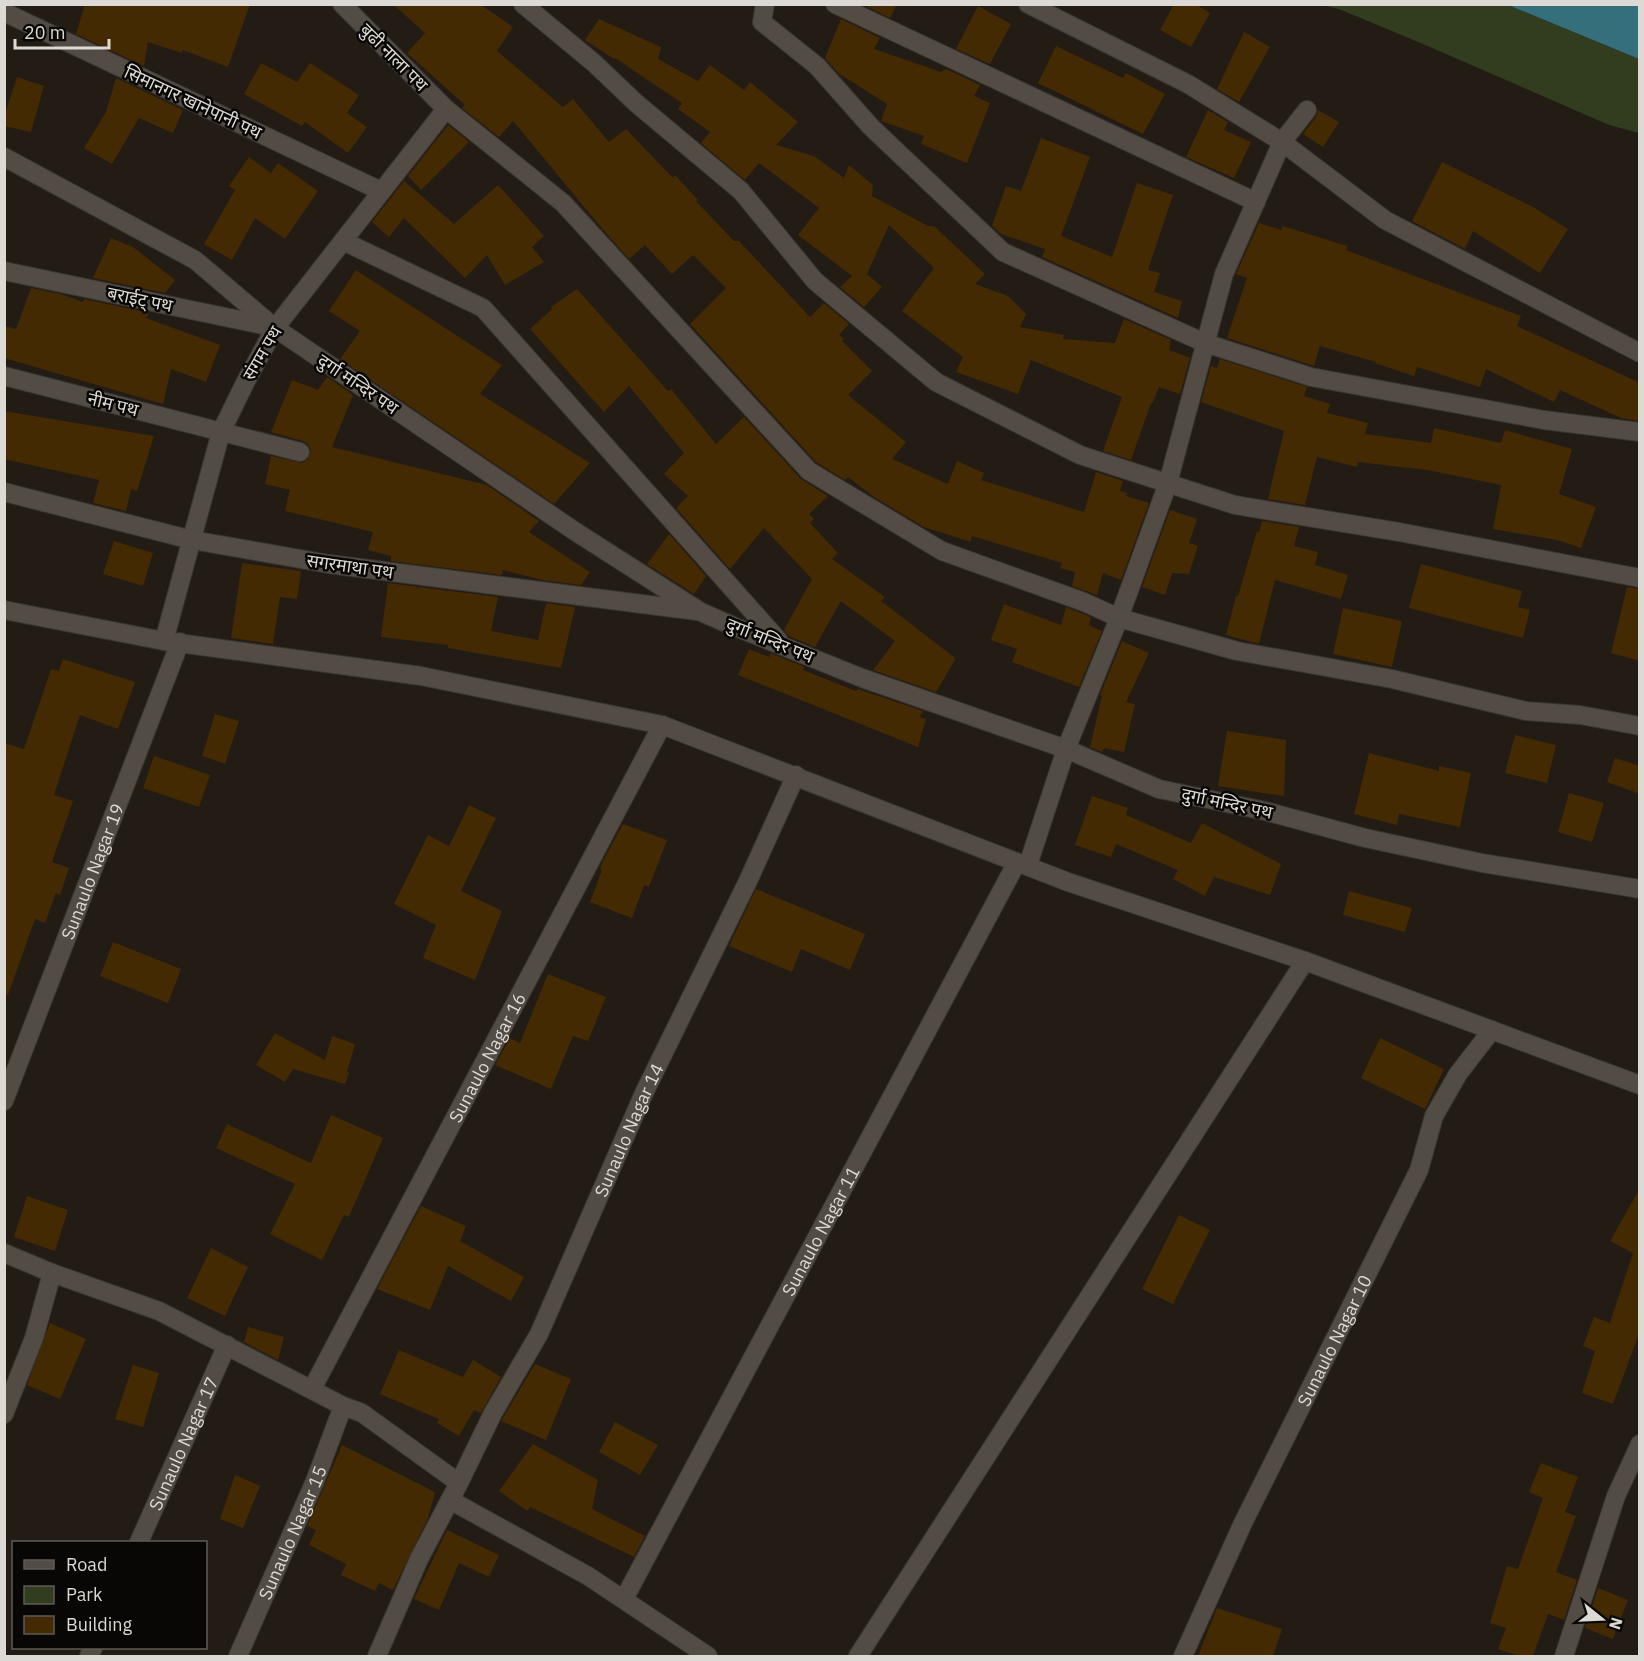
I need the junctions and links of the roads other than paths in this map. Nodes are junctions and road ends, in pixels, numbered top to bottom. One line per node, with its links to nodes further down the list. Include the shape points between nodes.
1 (342, 4): 7 (street, बुढी नाला पथ)
2 (524, 4): 22 (street, via 741,191 815,281 936,382 1080,455)
3 (765, 4): 16 (street, via 762,22 817,66 871,127 1003,252)
4 (835, 4): 12 (street)
5 (1028, 4): 9 (street, via 1188,84)
6 (4, 12): 11 (street, सिमानगर खानेपानी पथ)
7 (446, 109): 11 (street, संगम पथ); 28 (street, बुढी नाला पथ, via 562,203 809,471 942,551)
8 (1307, 110): 9 (street, Sunaulo Nagar 11)
9 (1282, 142): 12 (street, Sunaulo Nagar 11); 17 (street, via 1385,220)
10 (4, 157): 15 (street, दुर्गा मन्दिर पथ, via 195,260)
11 (381, 191): 13 (street, संगम पथ)
12 (1256, 202): 16 (street, Sunaulo Nagar 11, via 1224,274)
13 (343, 241): 15 (street, संगम पथ); 30 (street, via 483,308)
14 (4, 271): 15 (street, बराईट् पथ)
15 (275, 327): 19 (street, संगम पथ); 26 (street, दुर्गा मन्दिर पथ, via 576,532)
16 (1205, 343): 20 (street, via 1311,377 1544,420); 22 (street, Sunaulo Nagar 11)
17 (1640, 353)
18 (4, 376): 19 (street, नीम पथ)
19 (221, 432): 21 (street, नीम पथ); 24 (street, संगम पथ)
20 (1640, 432)
21 (300, 452)
22 (1168, 483): 25 (street, via 1235,505); 28 (street, Sunaulo Nagar 11)
23 (4, 492): 24 (street, सगरमाथा पथ)
24 (192, 540): 26 (street, सगरमाथा पथ, via 329,564); 29 (street, संगम पथ)
25 (1640, 578)
26 (702, 612): 30 (street, दुर्गा मन्दिर पथ)
27 (6, 616): 29 (street)
28 (1119, 618): 32 (street, बुढी नाला पथ, via 1237,651 1392,679 1526,711 1580,715); 33 (street, Sunaulo Nagar 11)
29 (172, 642): 31 (street, via 420,676); 40 (street, Sunaulo Nagar 19)
30 (783, 646): 33 (street, दुर्गा मन्दिर पथ, via 862,678)
31 (662, 725): 34 (street); 44 (street, Sunaulo Nagar 16)
32 (1640, 726)
33 (1066, 749): 35 (street, Sunaulo Nagar 11); 36 (street, दुर्गा मन्दिर पथ, via 1159,789 1482,863)
34 (796, 775): 35 (street); 48 (street, Sunaulo Nagar 14, via 644,1093 539,1334 493,1413)
35 (1022, 863): 37 (street); 51 (street, Sunaulo Nagar 11)
36 (1640, 890)
37 (1305, 961): 38 (street); 55 (street)
38 (1492, 1030): 39 (street); 56 (street, Sunaulo Nagar 10, via 1458,1074 1434,1116 1419,1170 1243,1523)
39 (1640, 1085)
40 (4, 1101)
41 (4, 1253): 42 (street)
42 (52, 1273): 43 (street, via 159,1311); 46 (street, via 34,1338)
43 (227, 1345): 44 (street); 50 (street, Sunaulo Nagar 17)
44 (312, 1389): 45 (street)
45 (343, 1406): 48 (street, via 362,1413); 52 (street, Sunaulo Nagar 15, via 315,1481)
46 (4, 1414)
47 (1640, 1444): 57 (street, via 1616,1496)
48 (459, 1483): 49 (street, Sunaulo Nagar 14)
49 (450, 1500): 51 (street); 53 (street, Sunaulo Nagar 14, via 419,1559)
50 (139, 1541)
51 (624, 1599): 54 (street)
52 (238, 1656)
53 (377, 1656)
54 (708, 1656)
55 (858, 1656)
56 (1183, 1656)
57 (1564, 1656)

